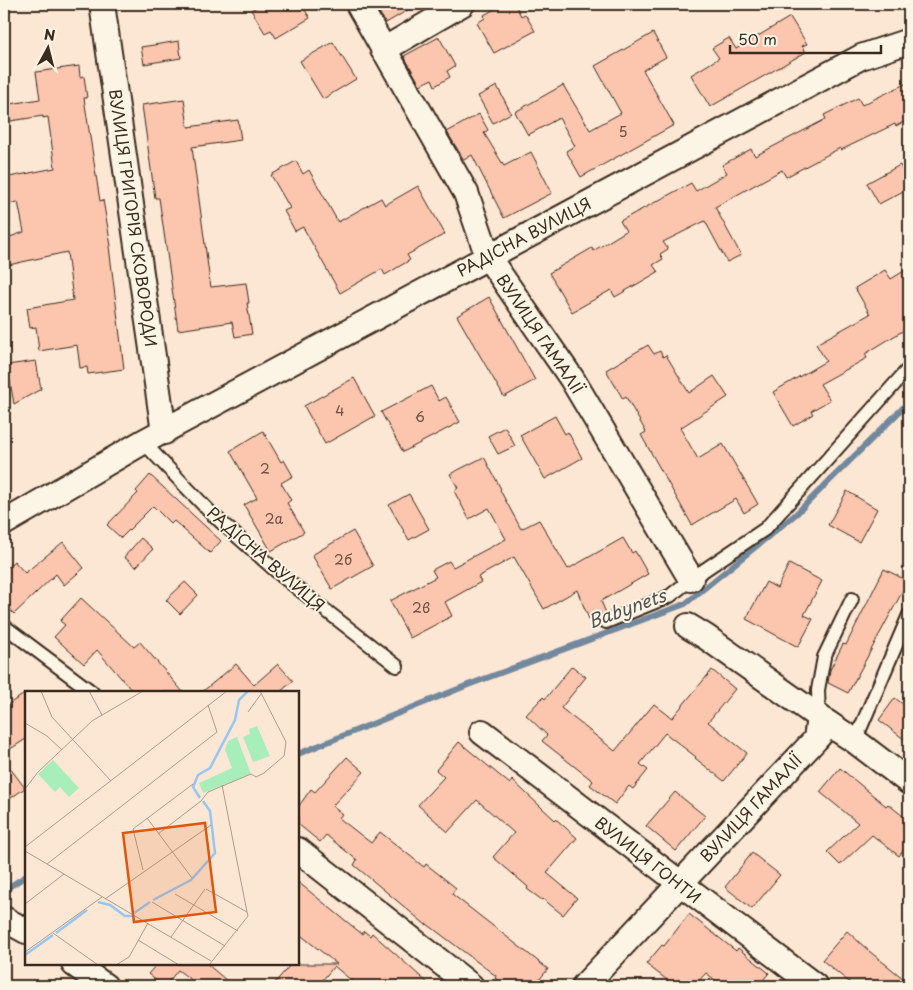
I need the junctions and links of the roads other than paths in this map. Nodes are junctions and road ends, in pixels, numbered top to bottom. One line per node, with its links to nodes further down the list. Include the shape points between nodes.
1 (102, 4): 8 (street, ВУЛИЦЯ ГРИГОРІЯ СКОВОРОДИ)
2 (358, 4): 5 (street, ВУЛИЦЯ ГАМАЛІЇ)
3 (462, 4): 5 (street)
4 (909, 41): 6 (street, РАДІСНА ВУЛИЦЯ, via 861,58)
5 (383, 50): 6 (street, ВУЛИЦЯ ГАМАЛІЇ, via 466,193)
6 (488, 257): 8 (street, РАДІСНА ВУЛИЦЯ); 11 (street, ВУЛИЦЯ ГАМАЛІЇ, via 572,379)
7 (909, 368): 11 (lane, via 766,529)
8 (164, 432): 9 (street, РАДІСНА ВУЛИЦЯ)
9 (142, 442): 10 (street, РАДІСНА ВУЛИЦЯ); 17 (lane, РАДІСНА ВУЛИЦЯ, via 212,514 283,578)
10 (4, 523)
11 (691, 580): 14 (lane, via 670,596)
12 (852, 599): 19 (lane, via 824,656 818,690)
13 (909, 615): 21 (lane)
14 (606, 622)
15 (4, 626): 18 (lane)
16 (688, 626): 19 (street)
17 (397, 666)
18 (91, 691)
19 (821, 727): 21 (street); 24 (street, ВУЛИЦЯ ГАМАЛІЇ)
20 (482, 732): 24 (street, ВУЛИЦЯ ГОНТИ)
21 (855, 741): 22 (street)
22 (909, 782)
23 (299, 851): 29 (street)
24 (680, 884): 30 (street, ВУЛИЦЯ ГАМАЛІЇ); 31 (street, ВУЛИЦЯ ГОНТИ)
25 (4, 919): 26 (street)
26 (25, 930)
27 (75, 965): 28 (street)
28 (105, 986)
29 (471, 986)
30 (584, 986)
31 (815, 986)

